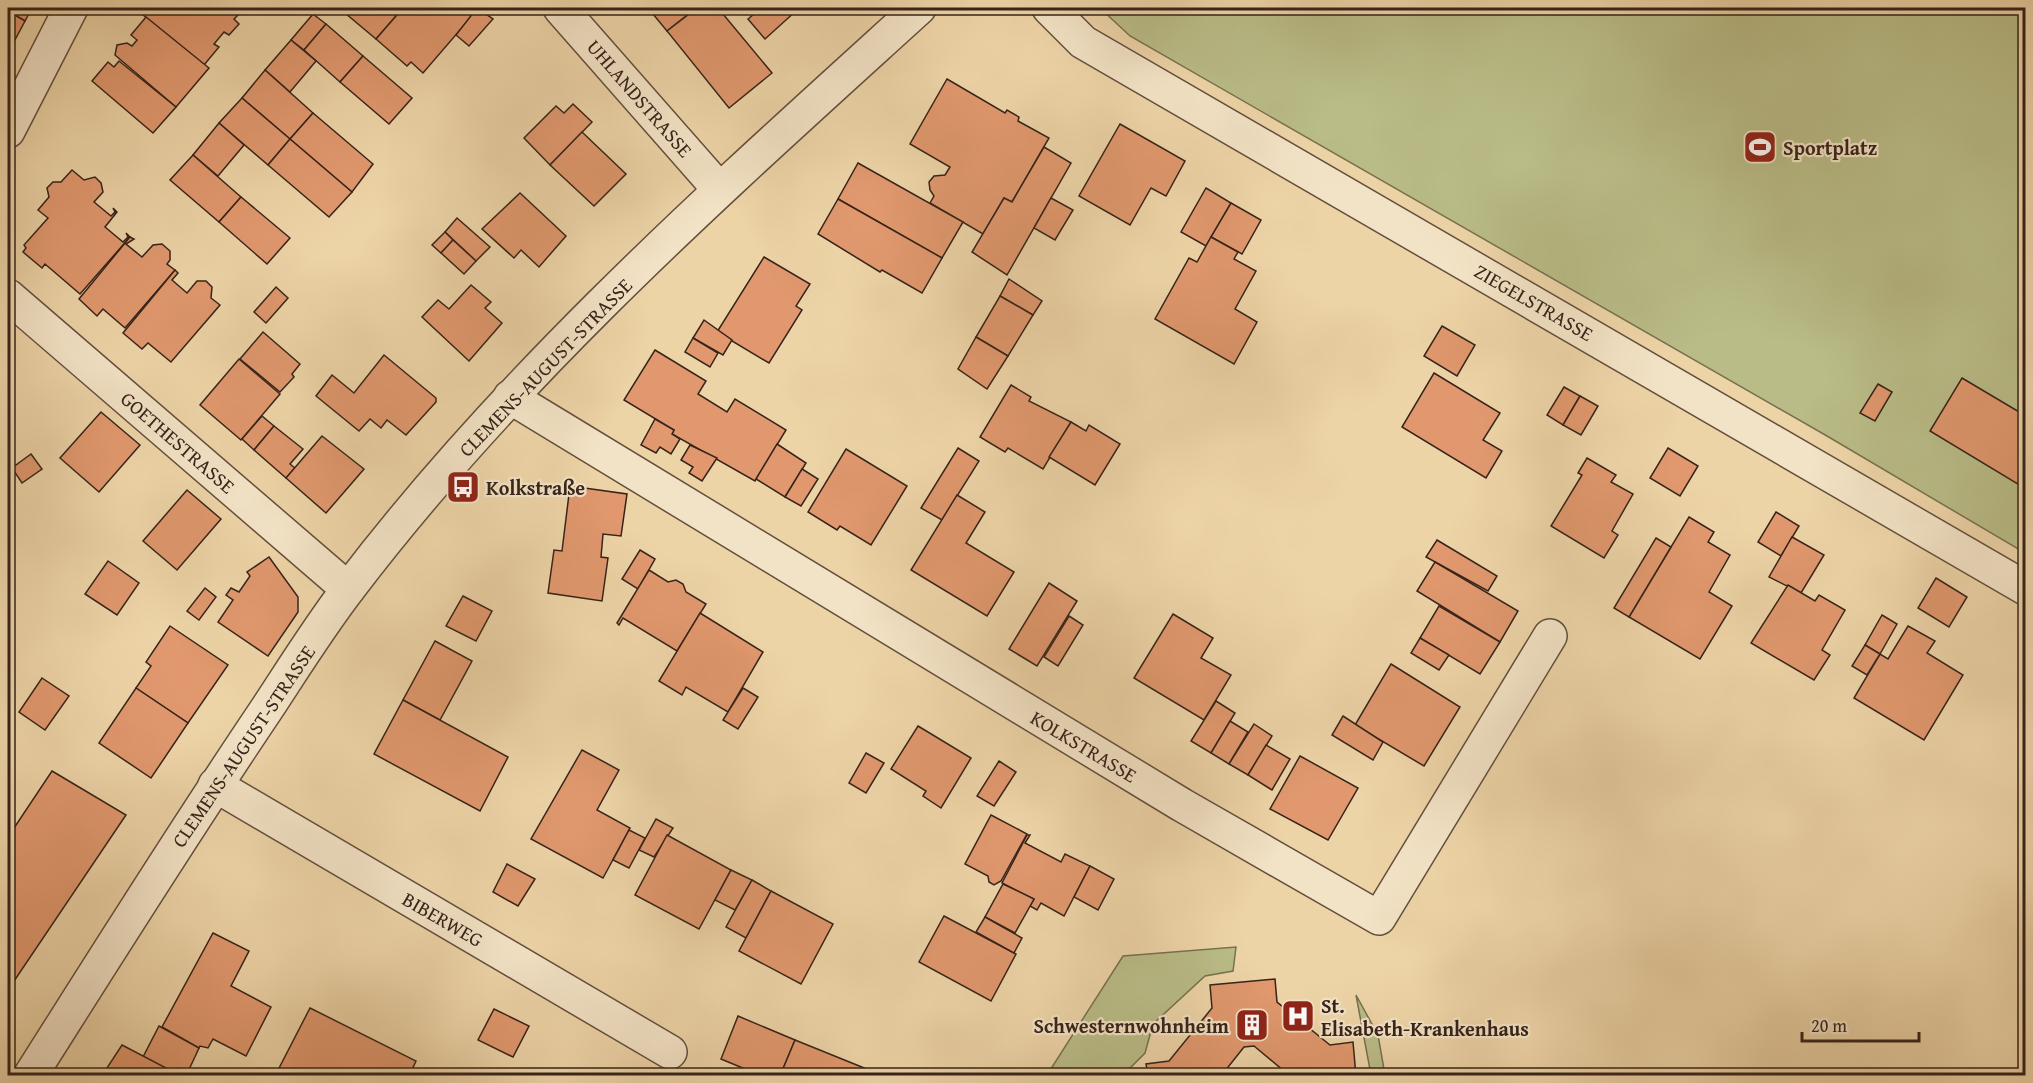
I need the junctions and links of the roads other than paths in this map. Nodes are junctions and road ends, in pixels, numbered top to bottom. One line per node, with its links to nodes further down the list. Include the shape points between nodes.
1 (71, 8): 5 (street)
2 (560, 8): 6 (street, UHLANDSTRASSE)
3 (919, 8): 6 (street, CLEMENS-AUGUST-STRASSE)
4 (1049, 8): 9 (street, ZIEGELSTRASSE, via 1083,42)
5 (8, 130)
6 (719, 189): 8 (street, CLEMENS-AUGUST-STRASSE)
7 (8, 296): 10 (street, GOETHESTRASSE)
8 (510, 397): 10 (street, CLEMENS-AUGUST-STRASSE); 11 (street, KOLKSTRASSE, via 1221,827 1379,918)
9 (2025, 588)
10 (348, 589): 12 (street, CLEMENS-AUGUST-STRASSE)
11 (1550, 636)
12 (215, 785): 13 (street, BIBERWEG); 14 (street, CLEMENS-AUGUST-STRASSE)
13 (670, 1052)
14 (30, 1076)

